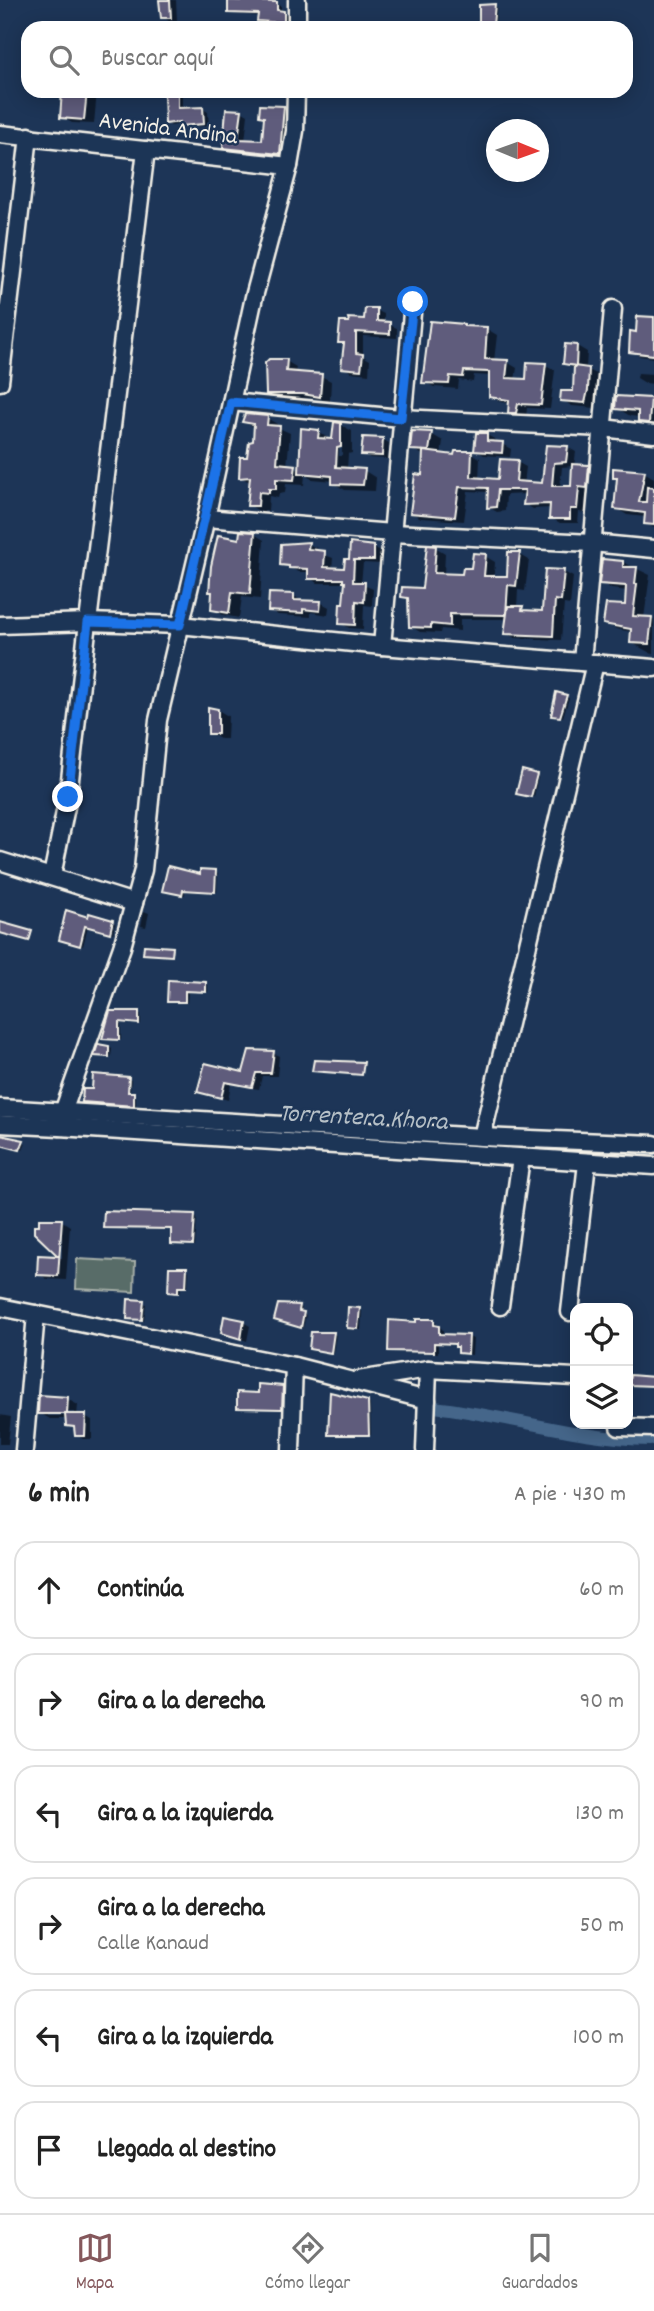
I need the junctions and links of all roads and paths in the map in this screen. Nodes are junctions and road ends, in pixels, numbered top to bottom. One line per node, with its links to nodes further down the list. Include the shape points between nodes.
1 (297, 0): 2 (street)
2 (297, 21)
3 (296, 98): 7 (street)
4 (0, 134): 5 (street, Avenida Andina)
5 (29, 136): 6 (street, Avenida Andina); 10 (street)
6 (146, 150): 7 (street, Avenida Andina); 19 (street)
7 (289, 166): 11 (street)
8 (413, 302): 12 (street)
9 (613, 309): 13 (street)
10 (0, 382)
11 (231, 402): 12 (street); 15 (street)
12 (401, 418): 13 (street); 16 (street)
13 (603, 428): 14 (street); 17 (street)
14 (654, 434)
15 (206, 518): 16 (street); 21 (street)
16 (392, 533): 17 (street); 22 (street)
17 (592, 543): 18 (street); 23 (street)
18 (654, 549)
19 (88, 622): 20 (street); 21 (street); 26 (street, via 68,797)
20 (0, 625)
21 (180, 625): 22 (street); 27 (street, via 158,720 143,870)
22 (382, 646): 23 (street)
23 (589, 663): 24 (street); 31 (street)
24 (654, 668)
25 (0, 861): 26 (street)
26 (52, 876): 27 (street)
27 (134, 903): 29 (street)
28 (0, 1108): 29 (street)
29 (62, 1119): 30 (street); 31 (street); 33 (street)
30 (0, 1124)
31 (482, 1137): 32 (street)
32 (654, 1144)
33 (521, 1158): 34 (street); 37 (street)
34 (587, 1163): 35 (street); 36 (street)
35 (654, 1166)
36 (571, 1303)
37 (499, 1306)
38 (0, 1307): 39 (street)
39 (36, 1314): 40 (street); 47 (street)
40 (294, 1366): 43 (street); 48 (street)
41 (428, 1369): 42 (street); 43 (street); 44 (street)
42 (570, 1377)
43 (352, 1381): 44 (street)
44 (428, 1400): 49 (street)
45 (633, 1427): 46 (street)
46 (654, 1428)
47 (24, 1450)
48 (291, 1450)
49 (425, 1450)

